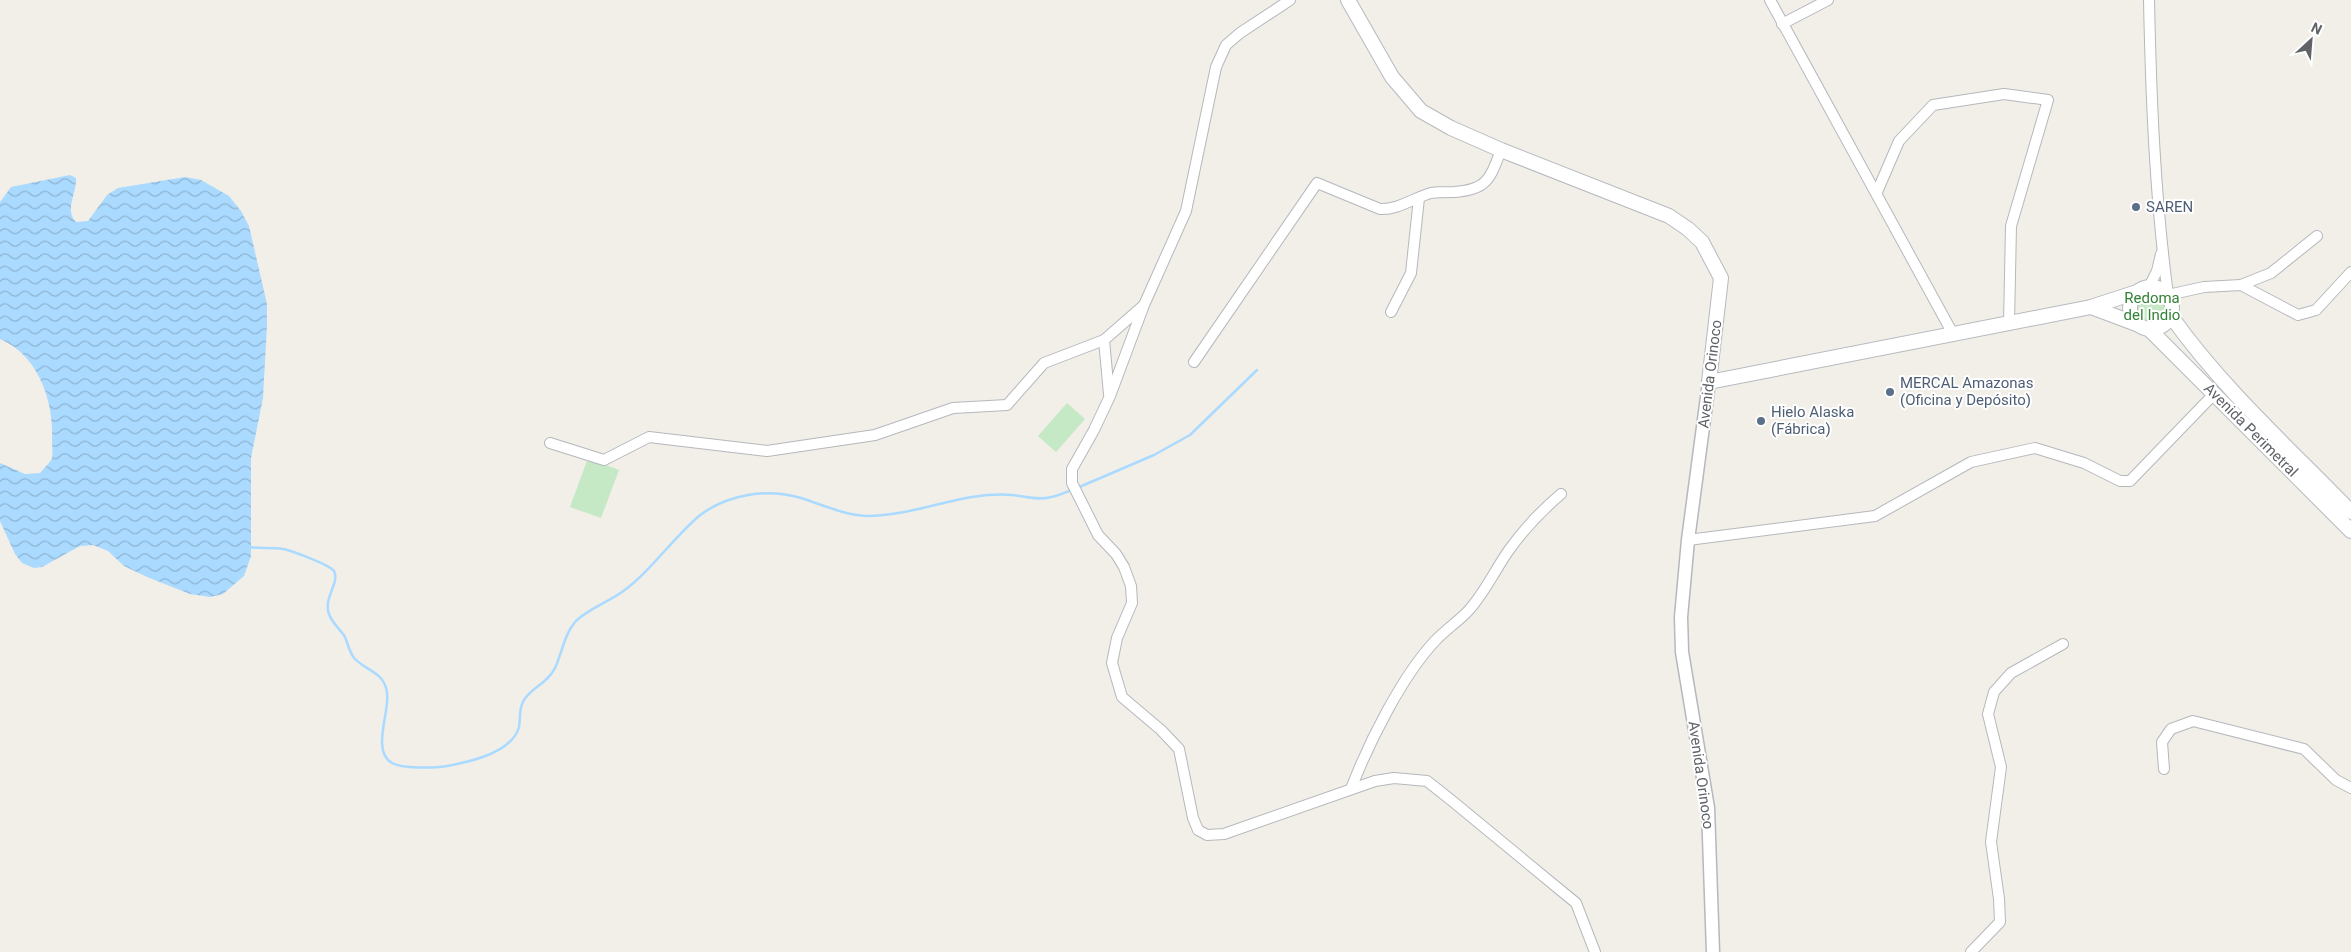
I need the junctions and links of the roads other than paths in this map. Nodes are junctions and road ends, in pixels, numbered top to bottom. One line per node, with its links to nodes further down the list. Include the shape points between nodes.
1 (1290, 0): 16 (street, via 1226,45 1216,67 1186,211)
2 (1348, 0): 7 (main road, Avenida Orinoco, via 1407,97 1436,119)
3 (1770, 0): 6 (street)
4 (1828, 0): 6 (street)
5 (2149, 0): 11 (street, via 2151,101)
6 (1782, 24): 8 (street)
7 (1501, 150): 9 (street, via 1484,184 1472,191 1432,193); 25 (main road, Avenida Orinoco, via 1669,216 1702,242 1721,278)
8 (1877, 192): 20 (street, via 1899,141 1933,105 2004,94 2048,100 2011,226); 22 (street)
9 (1419, 198): 18 (street, via 1411,273); 24 (street, via 1389,210 1380,209 1317,183)
10 (2317, 236): 13 (street, via 2271,273)
11 (2162, 248): 14 (street, via 2157,271); 15 (street)
12 (2351, 272): 13 (street, via 2316,310 2298,315)
13 (2240, 285): 15 (street, via 2204,287)
14 (2143, 289): 15 (main road, via 2160,288); 17 (main road); 21 (main road, via 2133,297 2130,310 2132,317)
15 (2168, 295): 19 (main road, via 2173,305)
16 (1144, 305): 23 (street); 27 (street)
17 (2091, 307): 20 (main road); 21 (main road)
18 (1391, 312)
19 (2171, 316): 21 (main road, via 2158,328); 30 (main road, Avenida Perimetral, via 2192,346 2230,388)
20 (2009, 323): 22 (main road)
21 (2146, 328): 26 (main road, Avenida Perimetral)
22 (1953, 334): 25 (main road)
23 (1104, 340): 27 (street); 28 (street, via 1044,363 1007,405 953,408 875,435 767,451 649,437 604,460)
24 (1194, 362)
25 (1709, 382): 32 (street, Avenida Orinoco)
26 (2215, 393): 31 (main road, Avenida Perimetral); 32 (street, via 2130,481 2120,481 2084,462 2035,448 1971,462 1874,516)
27 (1110, 396): 36 (street, via 1072,469 1072,483 1098,535 1124,567 1131,586 1132,603 1117,638 1112,664 1116,681 1122,697 1179,749 1198,830 1207,835 1224,834)
28 (550, 443)
29 (1561, 494): 36 (street, via 1539,513 1509,550 1468,611 1435,641 1409,675 1363,758)
30 (2351, 512)
31 (2351, 531)
32 (1688, 540): 38 (street, Avenida Orinoco, via 1681,617 1682,652 1708,808)
33 (2063, 644): 39 (street, via 2011,673 1994,692 1988,714 2001,766 1991,842 2000,899 2000,922)
34 (2164, 769): 35 (street, via 2162,742 2171,729 2193,721 2304,749 2336,780)
35 (2351, 788)
36 (1351, 789): 37 (street, via 1394,778 1427,781 1576,903)
37 (1595, 952)
38 (1713, 952)
39 (1971, 952)

